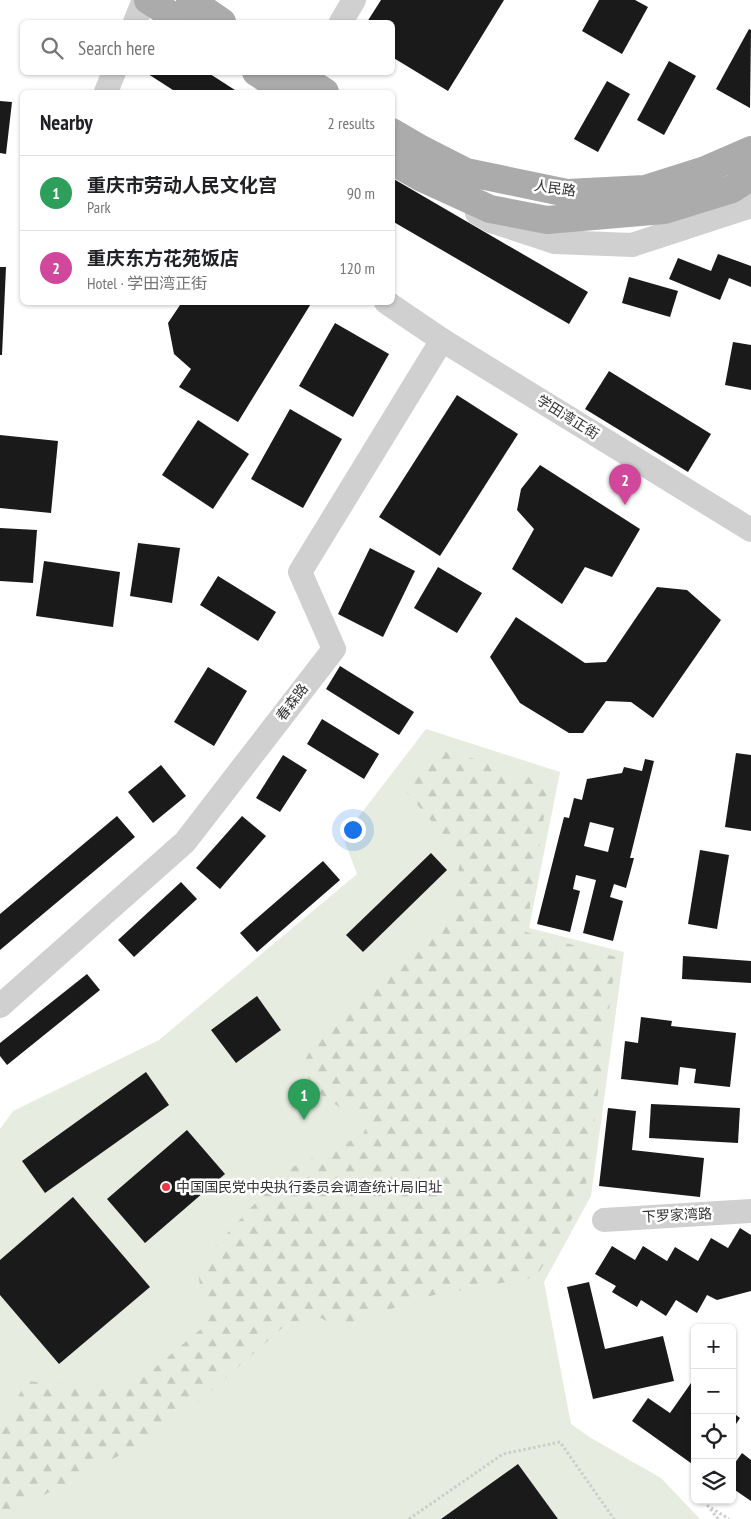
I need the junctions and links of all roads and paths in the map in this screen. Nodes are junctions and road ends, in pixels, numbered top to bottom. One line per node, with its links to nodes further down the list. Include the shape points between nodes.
1 (144, 0): 5 (street)
2 (148, 0): 6 (main road)
3 (190, 0): 7 (main road)
4 (354, 0): 8 (street)
5 (136, 20)
6 (179, 20)
7 (219, 20)
8 (342, 20)
9 (113, 75): 12 (street)
10 (271, 75): 11 (main road)
11 (305, 82)
12 (107, 90)
13 (395, 134): 14 (main road, 人民路, via 466,172 567,193 645,189 705,170)
14 (751, 150)
15 (395, 163): 17 (main road, 人民路, via 490,209 547,220 664,210 732,189)
16 (395, 163): 18 (street, via 491,221 555,242 632,245)
17 (751, 177)
18 (751, 206)
19 (390, 305): 20 (street, 学田湾正街)
20 (442, 340): 21 (street, 学田湾正街); 22 (street, 春森路, via 300,572 334,649 185,842)
21 (751, 530)
22 (0, 1006)
23 (751, 1211): 24 (street, 下罗家湾路)
24 (604, 1220)
25 (409, 1519): 26 (path, via 503,1454 560,1442)
26 (614, 1519)
27 (718, 1519): 28 (path, via 708,1506)
28 (729, 1519)

